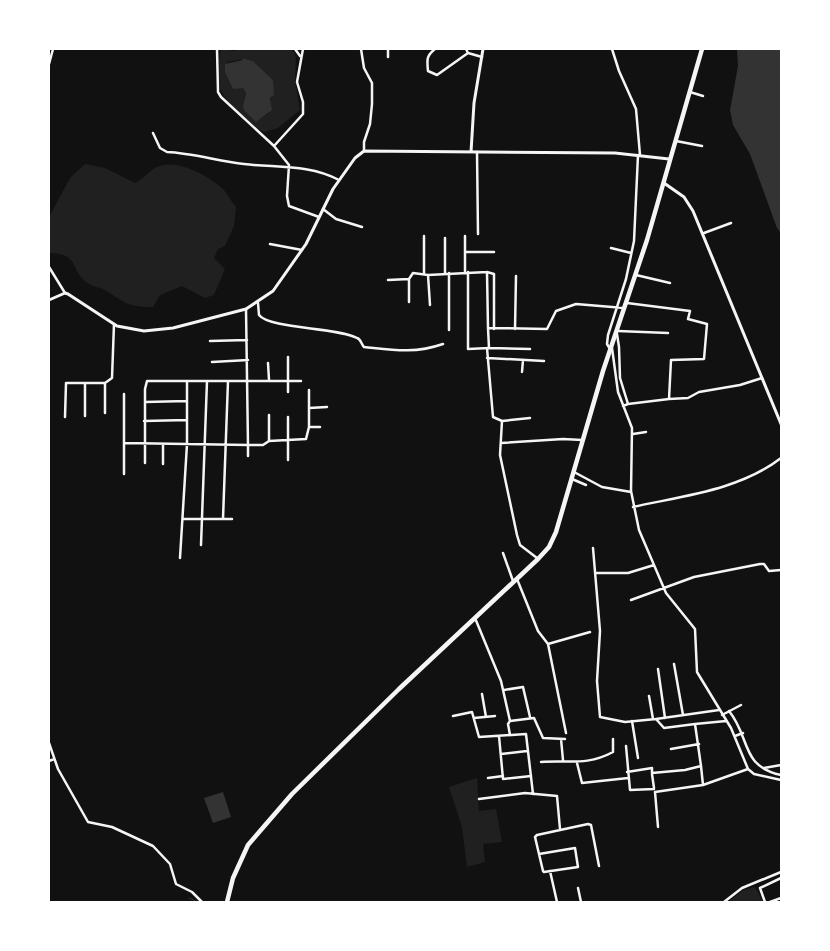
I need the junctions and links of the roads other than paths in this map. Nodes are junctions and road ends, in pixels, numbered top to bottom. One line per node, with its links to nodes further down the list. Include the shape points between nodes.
1 (53, 49): 16 (street)
2 (217, 49): 21 (street, via 218,92)
3 (295, 49): 13 (street)
4 (303, 49): 13 (street)
5 (362, 49): 23 (street, via 364,68 372,83)
6 (388, 49): 14 (street)
7 (435, 49): 12 (street, via 426,60 428,71 437,75)
8 (466, 49): 12 (street)
9 (483, 49): 15 (street)
10 (612, 49): 26 (street, via 618,71 636,109)
11 (702, 49): 17 (highway)
12 (468, 53): 15 (street)
13 (300, 56): 21 (street, via 297,82 303,114)
14 (388, 56)
15 (482, 57): 24 (street, via 473,110)
16 (49, 64)
17 (690, 92): 18 (street); 20 (highway)
18 (703, 96)
19 (154, 133): 28 (street, via 160,148 167,152 246,164)
20 (675, 140): 22 (street); 27 (highway)
21 (274, 146): 28 (street)
22 (702, 146)
23 (364, 151): 24 (street); 29 (street)
24 (471, 152): 25 (street)
25 (477, 152): 26 (street); 35 (street)
26 (639, 155): 27 (street); 45 (street)
27 (669, 158): 30 (highway)
28 (289, 166): 29 (street, via 318,171); 32 (street, via 288,204)
29 (339, 180): 31 (street)
30 (664, 183): 36 (street, via 684,198); 52 (highway)
31 (322, 208): 32 (street); 34 (street, via 336,219)
32 (319, 217): 42 (street)
33 (731, 224): 36 (street)
34 (362, 227)
35 (478, 234)
36 (704, 234): 87 (street)
37 (424, 236): 50 (street)
38 (465, 236): 43 (street)
39 (445, 238): 49 (street)
40 (270, 244): 42 (street)
41 (611, 248): 45 (street)
42 (302, 250): 60 (street, via 273,292)
43 (466, 252): 44 (street); 47 (street)
44 (494, 252)
45 (631, 253): 63 (street)
46 (49, 267): 57 (street)
47 (466, 272): 48 (street); 49 (street); 77 (street, via 468,349)
48 (487, 272): 67 (street); 68 (street, via 494,274)
49 (447, 273): 51 (street); 70 (street)
50 (424, 274): 51 (street); 54 (street, via 412,273)
51 (428, 275): 62 (street)
52 (636, 275): 56 (street); 61 (highway)
53 (516, 276): 69 (street)
54 (409, 279): 55 (street); 59 (street)
55 (388, 280)
56 (670, 283)
57 (65, 293): 58 (street); 66 (street, via 76,297)
58 (49, 300)
59 (409, 302)
60 (258, 303): 65 (street); 75 (street, via 259,315 269,322 330,329 358,338 364,347 401,352)
61 (627, 303): 64 (highway); 100 (street, via 690,311 688,319 707,324 704,360 671,360)
62 (430, 305)
63 (619, 306): 64 (street); 69 (street, via 576,304 556,311 547,329); 76 (street, via 607,340)
64 (624, 308): 71 (highway)
65 (246, 309): 66 (street, via 162,330 129,329); 73 (street)
66 (114, 324): 95 (street, via 112,376)
67 (488, 328): 68 (street); 77 (street)
68 (494, 328): 69 (street)
69 (515, 329)
70 (449, 330)
71 (617, 333): 72 (street); 76 (highway); 103 (street, via 620,378)
72 (668, 333)
73 (247, 340): 74 (street); 81 (street)
74 (210, 341)
75 (443, 344)
76 (612, 347): 103 (street, via 616,382); 122 (highway)
77 (488, 348): 78 (street); 80 (street)
78 (530, 349)
79 (288, 358): 90 (street)
80 (487, 358): 82 (street); 114 (street, via 491,412 493,417)
81 (248, 360): 84 (street); 88 (street)
82 (523, 360): 83 (street); 86 (street)
83 (544, 361)
84 (212, 362)
85 (268, 363): 89 (street)
86 (522, 372)
87 (762, 378): 100 (street, via 700,392 688,398); 115 (street)
88 (249, 380): 89 (street); 93 (street); 129 (street)
89 (269, 380): 90 (street)
90 (287, 380): 94 (street); 98 (street)
91 (187, 381): 92 (street); 101 (street); 102 (street, via 147,381)
92 (207, 381): 93 (street); 128 (street)
93 (228, 381): 130 (street)
94 (301, 381)
95 (105, 383): 96 (street); 106 (street)
96 (85, 384): 108 (street); 109 (street, via 66,383)
97 (309, 390): 105 (street)
98 (288, 392)
99 (124, 394): 123 (street)
100 (668, 399): 103 (street)
101 (187, 400): 102 (street); 112 (street)
102 (145, 402): 113 (street)
103 (626, 405): 119 (street)
104 (327, 407): 105 (street)
105 (309, 408): 116 (street)
106 (105, 413)
107 (269, 415): 121 (street)
108 (84, 416)
109 (65, 417)
110 (288, 417): 120 (street)
111 (530, 418): 114 (street)
112 (187, 420): 113 (street); 127 (street)
113 (144, 421): 125 (street)
114 (502, 421): 124 (street)
115 (781, 424)
116 (309, 427): 117 (street); 120 (street, via 306,439)
117 (320, 427)
118 (646, 432): 119 (street)
119 (633, 434): 140 (street)
120 (288, 440): 121 (street); 133 (street)
121 (269, 441): 129 (street, via 263,445)
122 (583, 441): 124 (street); 136 (highway)
123 (124, 443): 125 (street); 137 (street)
124 (501, 443): 150 (street, via 500,454 520,545)
125 (144, 444): 126 (street); 134 (street)
126 (163, 444): 127 (street); 135 (street)
127 (187, 444): 128 (street); 142 (street)
128 (206, 445): 130 (street); 145 (street)
129 (248, 445): 130 (street); 131 (street)
130 (225, 446): 143 (street)
131 (248, 456)
132 (781, 458): 141 (street, via 756,473 713,489)
133 (288, 460)
134 (145, 463)
135 (163, 464)
136 (574, 472): 138 (highway); 140 (street, via 602,487)
137 (124, 474)
138 (572, 479): 139 (street); 150 (highway, via 556,532)
139 (586, 485)
140 (631, 492): 141 (street)
141 (633, 507): 151 (street)
142 (184, 519): 145 (street); 149 (street)
143 (223, 519): 144 (street); 145 (street)
144 (232, 519)
145 (203, 520): 146 (street)
146 (201, 545)
147 (593, 548): 153 (street)
148 (503, 553): 154 (street)
149 (180, 558)
150 (538, 559): 154 (highway)
151 (654, 565): 153 (street, via 628,573); 155 (street)
152 (781, 570): 155 (street, via 768,571 764,564 760,564 694,577)
153 (595, 573): 178 (street, via 600,630 597,681 600,717)
154 (515, 579): 157 (highway); 159 (street, via 538,631)
155 (663, 588): 156 (street); 166 (street, via 696,631 694,655 697,672)
156 (631, 600)
157 (475, 618): 162 (street); 225 (highway, via 306,779 254,837 239,863)
158 (590, 632): 159 (street)
159 (548, 644): 181 (street)
160 (674, 664): 168 (street)
161 (658, 669): 175 (street)
162 (504, 690): 174 (street, via 523,687); 177 (street)
163 (482, 694): 172 (street)
164 (649, 696): 176 (street)
165 (740, 705): 167 (street)
166 (719, 710): 168 (street); 169 (street)
167 (729, 711): 169 (street); 182 (street)
168 (682, 715): 175 (street)
169 (722, 715): 179 (street)
170 (453, 716): 173 (street, via 472,712)
171 (496, 716): 172 (street)
172 (486, 717): 173 (street)
173 (474, 718): 184 (street, via 477,736)
174 (530, 718): 177 (street); 195 (street, via 534,718 543,738 563,739)
175 (665, 718): 176 (street)
176 (654, 719): 178 (street); 180 (street, via 664,728)
177 (510, 721): 183 (street)
178 (632, 721): 193 (street)
179 (726, 721): 180 (street); 185 (street)
180 (695, 724): 188 (street)
181 (566, 733)
182 (743, 733): 185 (street); 201 (street, via 751,759)
183 (510, 735): 184 (street); 191 (street, via 526,734)
184 (499, 736): 192 (street)
185 (735, 736): 202 (street)
186 (613, 739): 198 (street, via 614,752)
187 (49, 743): 194 (street)
188 (699, 744): 190 (street); 200 (street)
189 (626, 746): 203 (street)
190 (671, 749)
191 (528, 751): 192 (street); 207 (street)
192 (501, 754): 206 (street)
193 (638, 758)
194 (54, 760): 196 (street); 224 (street, via 88,822 112,827 153,846 168,860 176,884 192,892)
195 (563, 760): 197 (street); 198 (street)
196 (49, 761)
197 (541, 762)
198 (576, 763): 209 (street, via 582,783)
199 (781, 764): 201 (street)
200 (701, 766): 204 (street); 211 (street)
201 (764, 768): 205 (street)
202 (748, 770): 210 (street); 211 (street)
203 (627, 772): 204 (street, via 652,768); 209 (street)
204 (652, 773): 212 (street)
205 (781, 775)
206 (503, 776): 207 (street, via 505,779); 208 (street)
207 (531, 776): 213 (street)
208 (488, 778)
209 (628, 778): 212 (street, via 630,790)
210 (781, 780)
211 (703, 785): 212 (street)
212 (655, 790): 215 (street)
213 (533, 794): 214 (street); 216 (street, via 558,797)
214 (479, 800)
215 (658, 827)
216 (560, 829): 217 (street, via 536,835); 218 (street, via 591,825)
217 (539, 854): 219 (street, via 544,872); 219 (street, via 575,848 578,867)
218 (599, 866)
219 (550, 871): 226 (street)
220 (781, 872): 228 (street, via 742,888)
221 (781, 878): 229 (street, via 760,888)
222 (578, 888): 227 (street)
223 (781, 898): 230 (street)
224 (202, 902)
225 (227, 902)
226 (557, 902)
227 (581, 902)
228 (724, 902)
229 (765, 902)
230 (770, 902)

